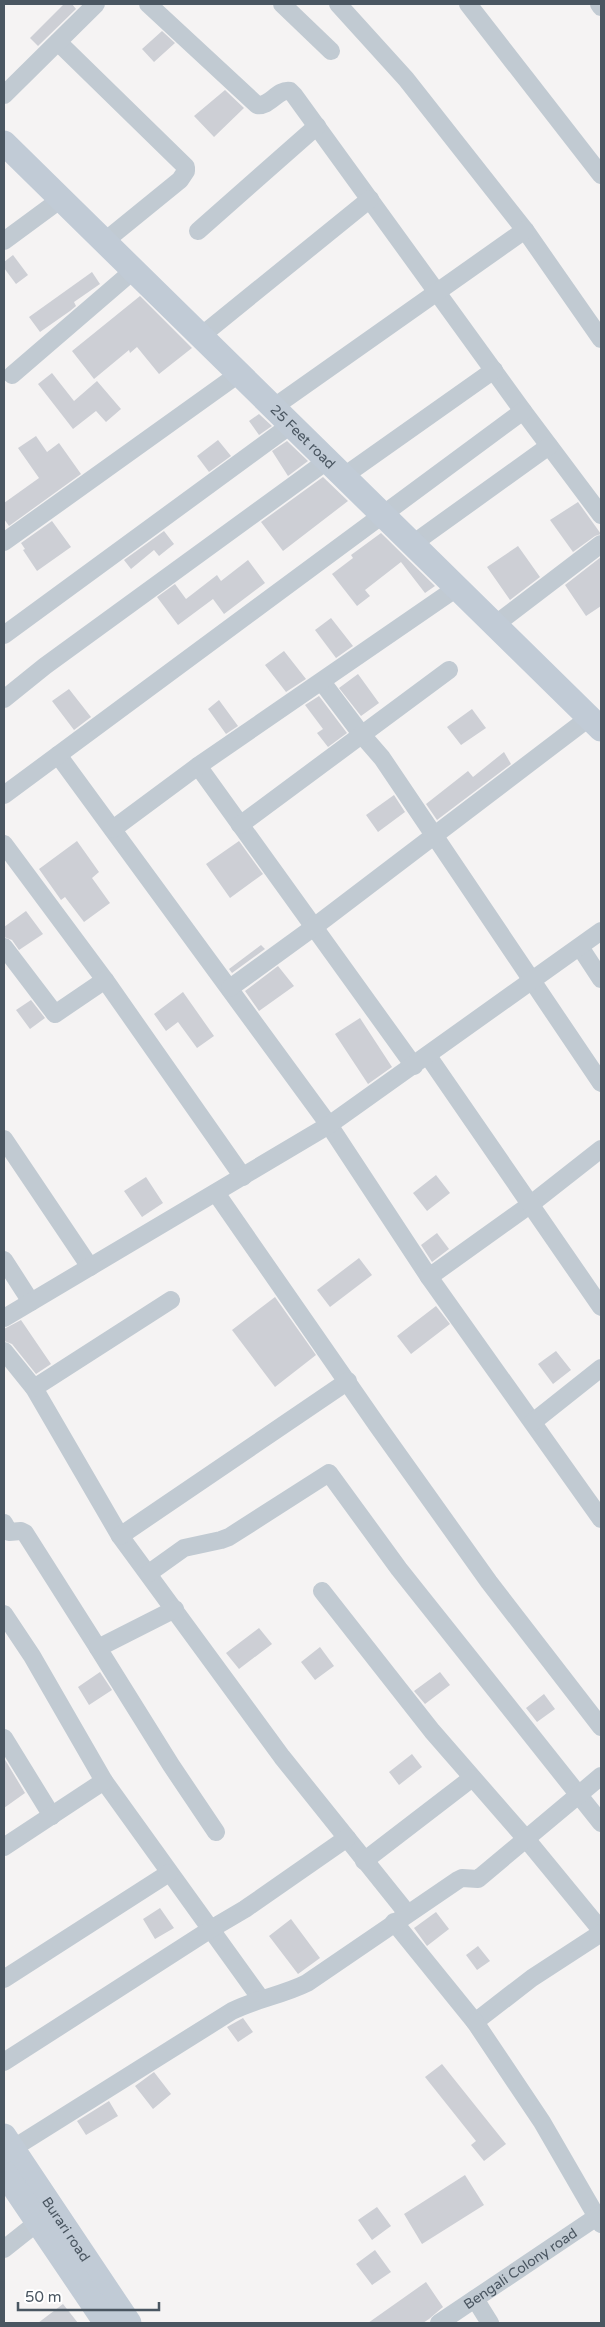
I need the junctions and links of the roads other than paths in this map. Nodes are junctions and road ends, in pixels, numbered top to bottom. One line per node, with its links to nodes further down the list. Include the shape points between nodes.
1 (96, 4): 8 (street)
2 (148, 4): 11 (street, via 257,105 264,104 282,91 290,92)
3 (282, 4): 9 (street)
4 (338, 4): 16 (street, via 406,79)
5 (468, 4): 13 (street)
6 (598, 4): 7 (street)
7 (601, 8)
8 (58, 42): 10 (street); 19 (street, via 186,167 180,180)
9 (331, 51)
10 (4, 95)
11 (317, 126): 15 (street); 17 (street)
12 (8, 154): 14 (street, 25 Feet road)
13 (601, 175)
14 (61, 199): 18 (street); 19 (street, 25 Feet road)
15 (370, 199): 21 (street); 22 (street)
16 (525, 230): 21 (street); 23 (street)
17 (198, 231)
18 (4, 241)
19 (105, 242): 20 (street, 25 Feet road)
20 (134, 270): 22 (street, 25 Feet road); 26 (street)
21 (437, 292): 24 (street); 27 (street)
22 (201, 336): 25 (street, 25 Feet road)
23 (601, 339)
24 (494, 370): 28 (street); 31 (street)
25 (240, 373): 27 (street, 25 Feet road); 34 (street)
26 (12, 375)
27 (274, 407): 29 (street, 25 Feet road)
28 (523, 411): 30 (street); 32 (street)
29 (292, 424): 31 (street, 25 Feet road); 39 (street)
30 (549, 446): 33 (street); 35 (street)
31 (336, 468): 32 (street, 25 Feet road); 42 (street, via 45,666)
32 (383, 514): 35 (street, 25 Feet road); 45 (street)
33 (601, 515)
34 (4, 542)
35 (414, 543): 37 (street, 25 Feet road)
36 (601, 544): 38 (street)
37 (458, 586): 38 (street, 25 Feet road); 41 (street)
38 (496, 624): 43 (street, 25 Feet road)
39 (4, 635)
40 (449, 670): 44 (street)
41 (322, 682): 44 (street); 46 (street)
42 (4, 699)
43 (596, 723): 50 (street)
44 (362, 735): 48 (street); 50 (street, via 382,758)
45 (58, 755): 47 (street); 49 (street)
46 (198, 766): 48 (street); 49 (street)
47 (4, 795)
48 (240, 825): 52 (street)
49 (113, 829): 59 (street)
50 (434, 835): 52 (street); 58 (street)
51 (4, 844): 57 (street)
52 (314, 928): 59 (street); 60 (street)
53 (601, 931): 55 (street)
54 (4, 947): 57 (street, via 55,1014)
55 (580, 947): 56 (street); 58 (street)
56 (601, 979)
57 (105, 980): 65 (street)
58 (533, 981): 60 (street); 61 (street)
59 (230, 988): 62 (street)
60 (421, 1061): 62 (street); 67 (street)
61 (601, 1082)
62 (329, 1125): 65 (street); 70 (street)
63 (4, 1139): 69 (street)
64 (601, 1149): 67 (street)
65 (243, 1177): 66 (street)
66 (216, 1192): 69 (street); 77 (street)
67 (532, 1204): 70 (street); 73 (street)
68 (4, 1260): 72 (street)
69 (90, 1268): 72 (street)
70 (429, 1277): 79 (street)
71 (171, 1300): 78 (street)
72 (31, 1302): 74 (street)
73 (601, 1306)
74 (4, 1318)
75 (4, 1351): 78 (street)
76 (601, 1368): 79 (street)
77 (348, 1381): 82 (street); 88 (street, via 489,1582)
78 (34, 1388): 82 (street)
79 (533, 1422): 80 (street)
80 (601, 1519)
81 (4, 1524): 87 (street, via 9,1532 25,1533)
82 (120, 1536): 83 (street)
83 (149, 1573): 85 (street); 93 (street, via 184,1548 229,1537 329,1473 405,1577)
84 (322, 1591): 91 (street)
85 (175, 1609): 87 (street); 97 (street, via 288,1764)
86 (4, 1614): 92 (street)
87 (98, 1648): 96 (street)
88 (601, 1727)
89 (4, 1738): 94 (street)
90 (601, 1776): 93 (street)
91 (472, 1778): 98 (street); 100 (street)
92 (104, 1781): 94 (street); 101 (street)
93 (579, 1793): 95 (street); 98 (street)
94 (52, 1816): 99 (street)
95 (601, 1823)
96 (216, 1832)
97 (347, 1838): 100 (street); 103 (street, via 260,1900)
98 (527, 1840): 102 (street, via 478,1879 462,1878); 104 (street)
99 (4, 1847)
100 (364, 1862): 102 (street)
101 (169, 1873): 103 (street); 105 (street)
102 (401, 1918): 106 (street, via 307,1984); 107 (street)
103 (211, 1929): 106 (street); 108 (street)
104 (601, 1931): 107 (street)
105 (4, 1979)
106 (261, 1999): 109 (street, via 232,2012)
107 (475, 2022): 111 (street, via 542,2122)
108 (4, 2062)
109 (8, 2142): 116 (street, Burari road)
110 (4, 2172): 112 (street, Burari road)
111 (600, 2218): 114 (street, Bengali Colony road)
112 (38, 2222): 113 (street); 115 (street, Burari road)
113 (4, 2249)
114 (475, 2298): 117 (street, Bengali Colony road); 118 (street)
115 (106, 2323)
116 (130, 2323)
117 (439, 2323)
118 (490, 2323)

